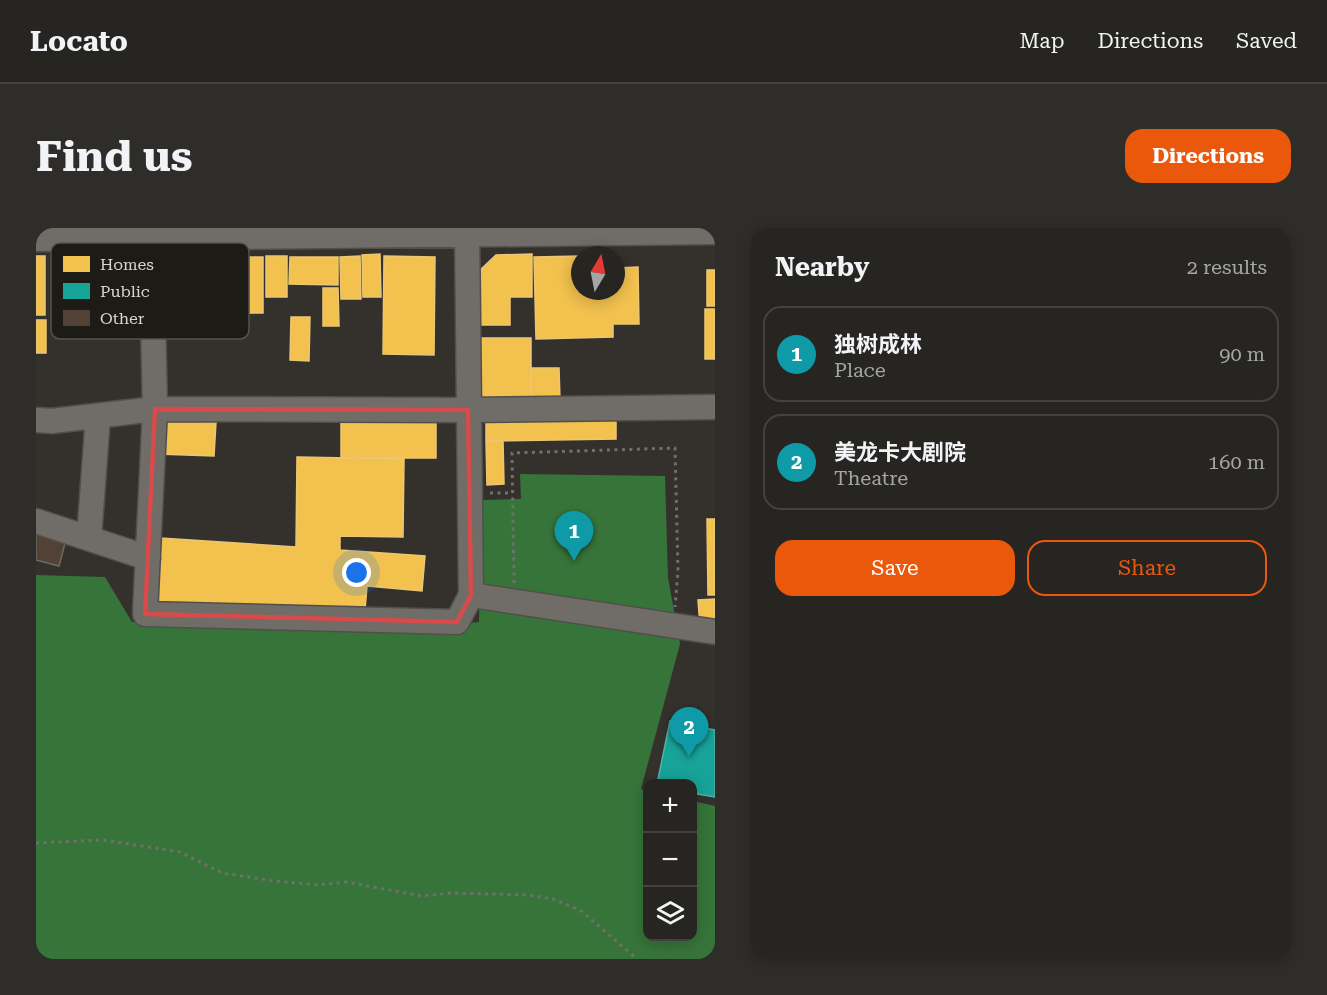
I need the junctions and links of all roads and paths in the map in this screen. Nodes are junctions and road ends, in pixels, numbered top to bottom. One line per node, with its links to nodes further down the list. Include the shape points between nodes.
1 (467, 232): 2 (street); 3 (street); 8 (street)
2 (715, 232)
3 (151, 233): 4 (street)
4 (36, 239)
5 (153, 339): 7 (street)
6 (715, 407): 8 (street)
7 (155, 409): 8 (street); 9 (street); 13 (street)
8 (468, 410): 14 (street)
9 (98, 416): 10 (street); 12 (street)
10 (36, 420)
11 (36, 521): 12 (street)
12 (89, 538): 13 (street)
13 (148, 558): 14 (street, via 145,614 457,622)
14 (471, 595): 15 (street)
15 (514, 602): 16 (street); 16 (path, via 512,453 675,448 678,571)
16 (673, 627): 17 (street)
17 (715, 632)
18 (36, 843): 19 (path, via 102,840 168,850 222,873 275,881 317,885 347,882 421,896 449,893 553,899 580,910)
19 (637, 959)

